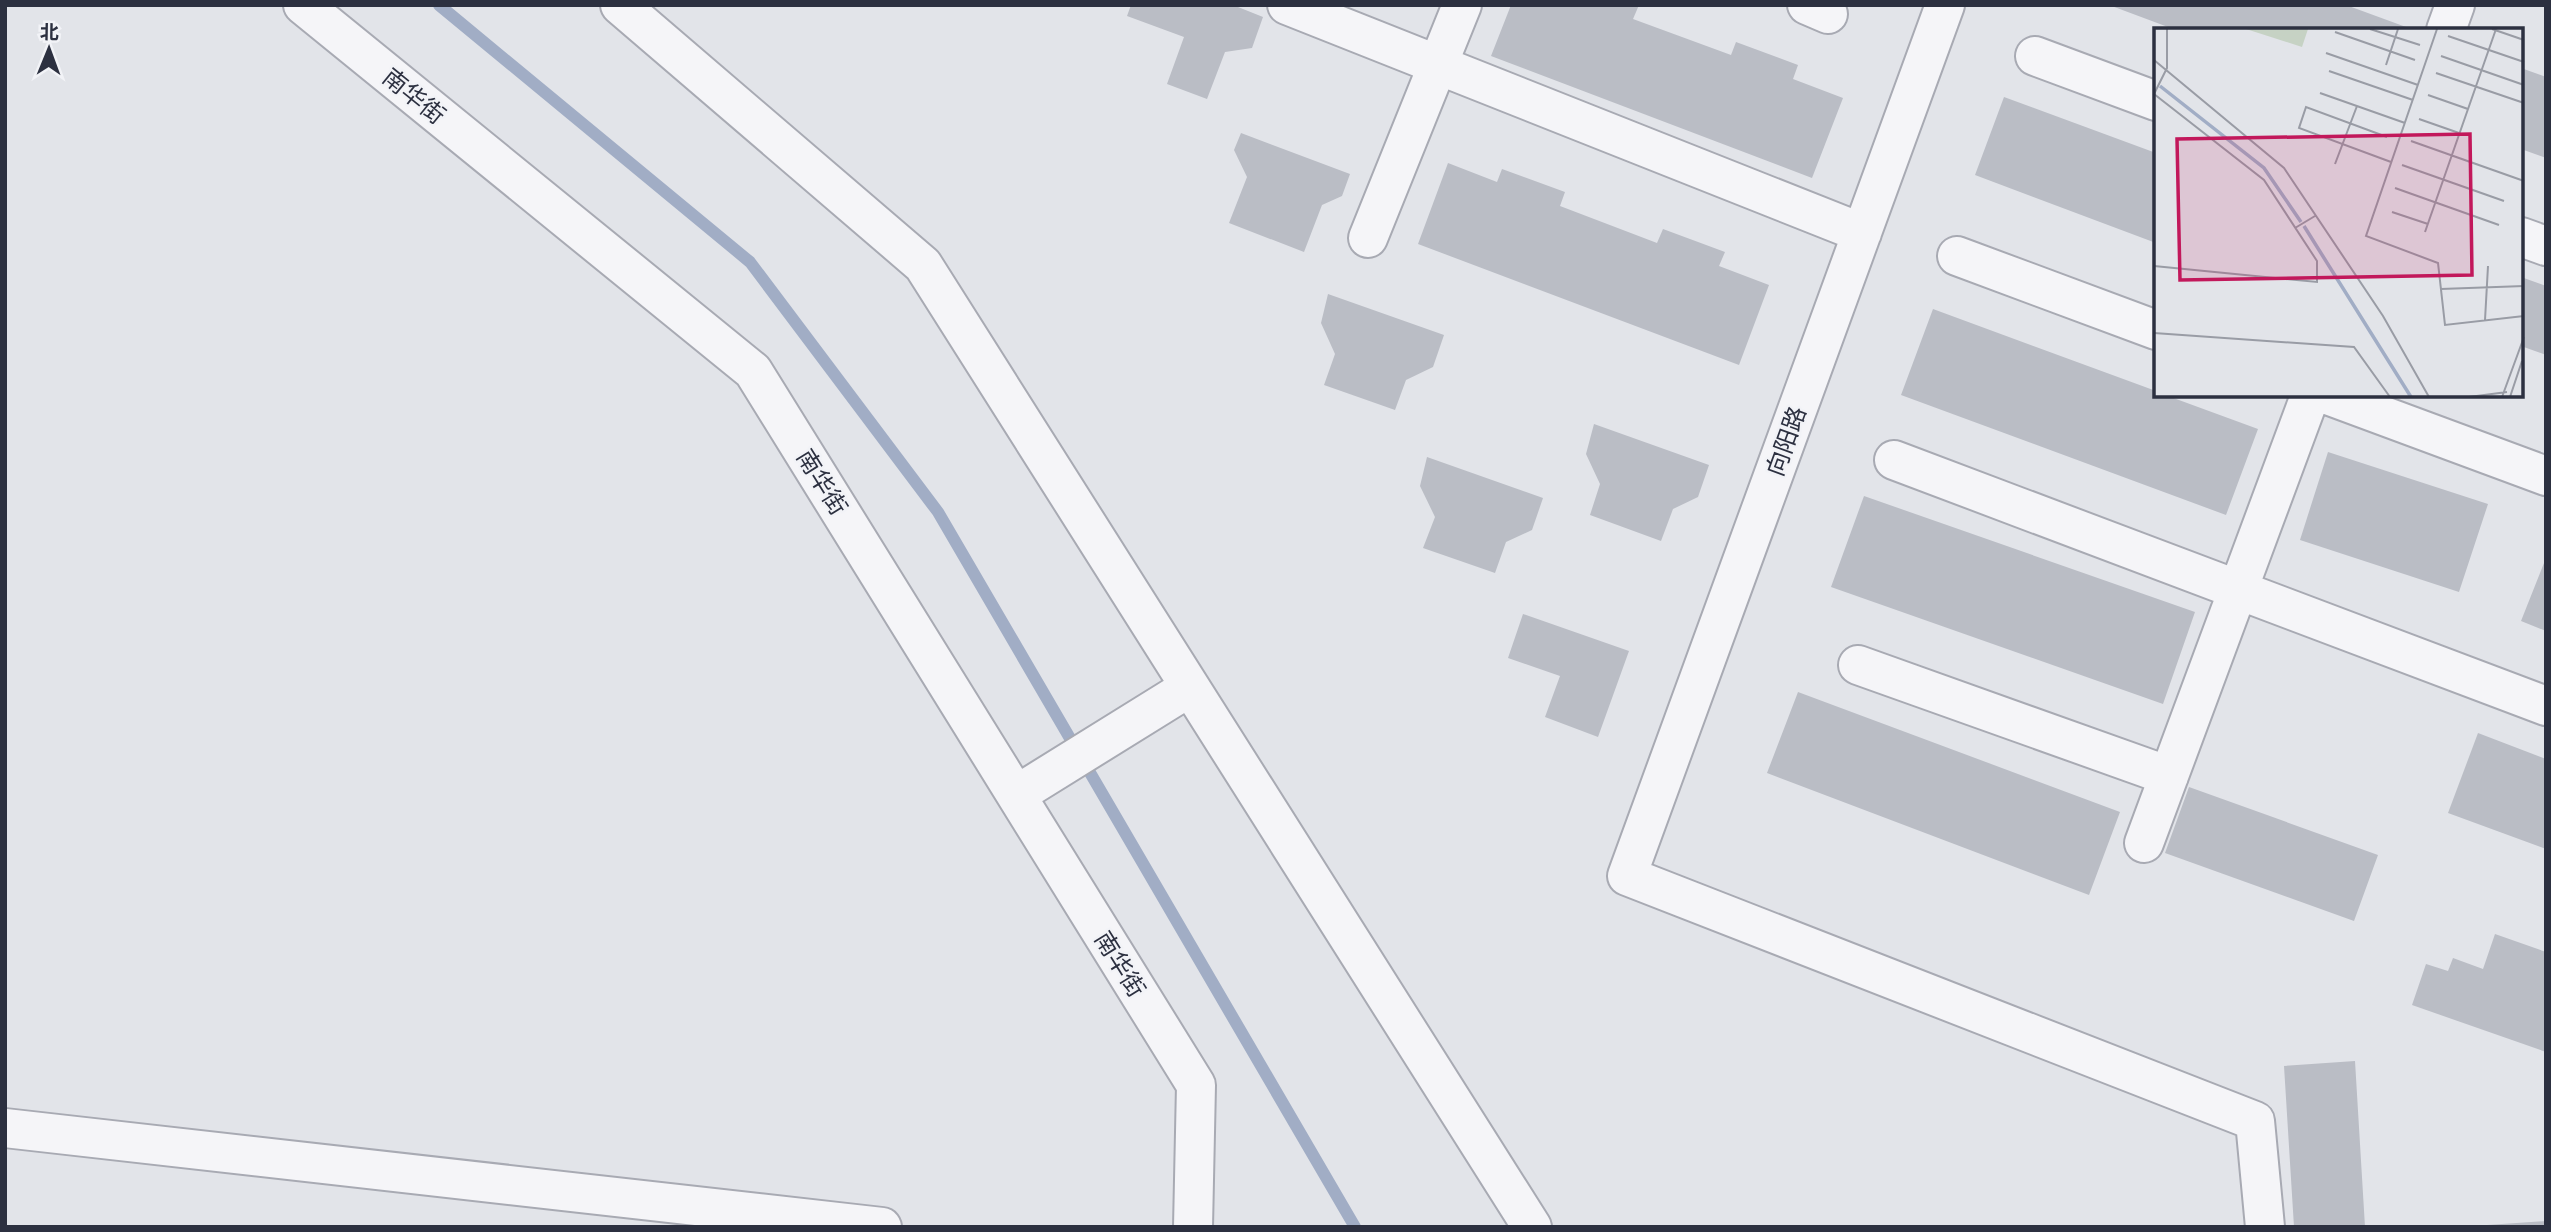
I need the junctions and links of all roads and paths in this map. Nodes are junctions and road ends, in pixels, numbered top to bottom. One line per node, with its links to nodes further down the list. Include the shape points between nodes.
1 (303, 5): 26 (street, 南华街, via 753,371)
2 (620, 5): 23 (street, via 923,265)
3 (1287, 5): 9 (street)
4 (1462, 5): 9 (street)
5 (1945, 5): 11 (street, 向阳路)
6 (2455, 5): 7 (street)
7 (2447, 28)
8 (2035, 56): 10 (street)
9 (1438, 65): 11 (street); 12 (street)
10 (2154, 101)
11 (1862, 233): 32 (street, 向阳路, via 1627,876 2255,1121)
12 (1368, 238)
13 (2523, 238): 14 (street)
14 (2546, 246)
15 (1957, 256): 16 (street)
16 (2154, 330)
17 (2311, 397): 21 (street)
18 (2333, 397): 20 (street)
19 (1894, 460): 21 (street)
20 (2546, 477)
21 (2238, 590): 24 (street); 25 (street)
22 (1858, 665): 25 (street)
23 (1190, 687): 26 (street); 31 (street)
24 (2546, 706)
25 (2169, 776): 27 (street)
26 (1016, 795): 30 (street, 南华街, via 1196,1085)
27 (2144, 843)
28 (5, 1128): 29 (street)
29 (882, 1227)
30 (1193, 1227)
31 (1532, 1227)
32 (2264, 1227)

